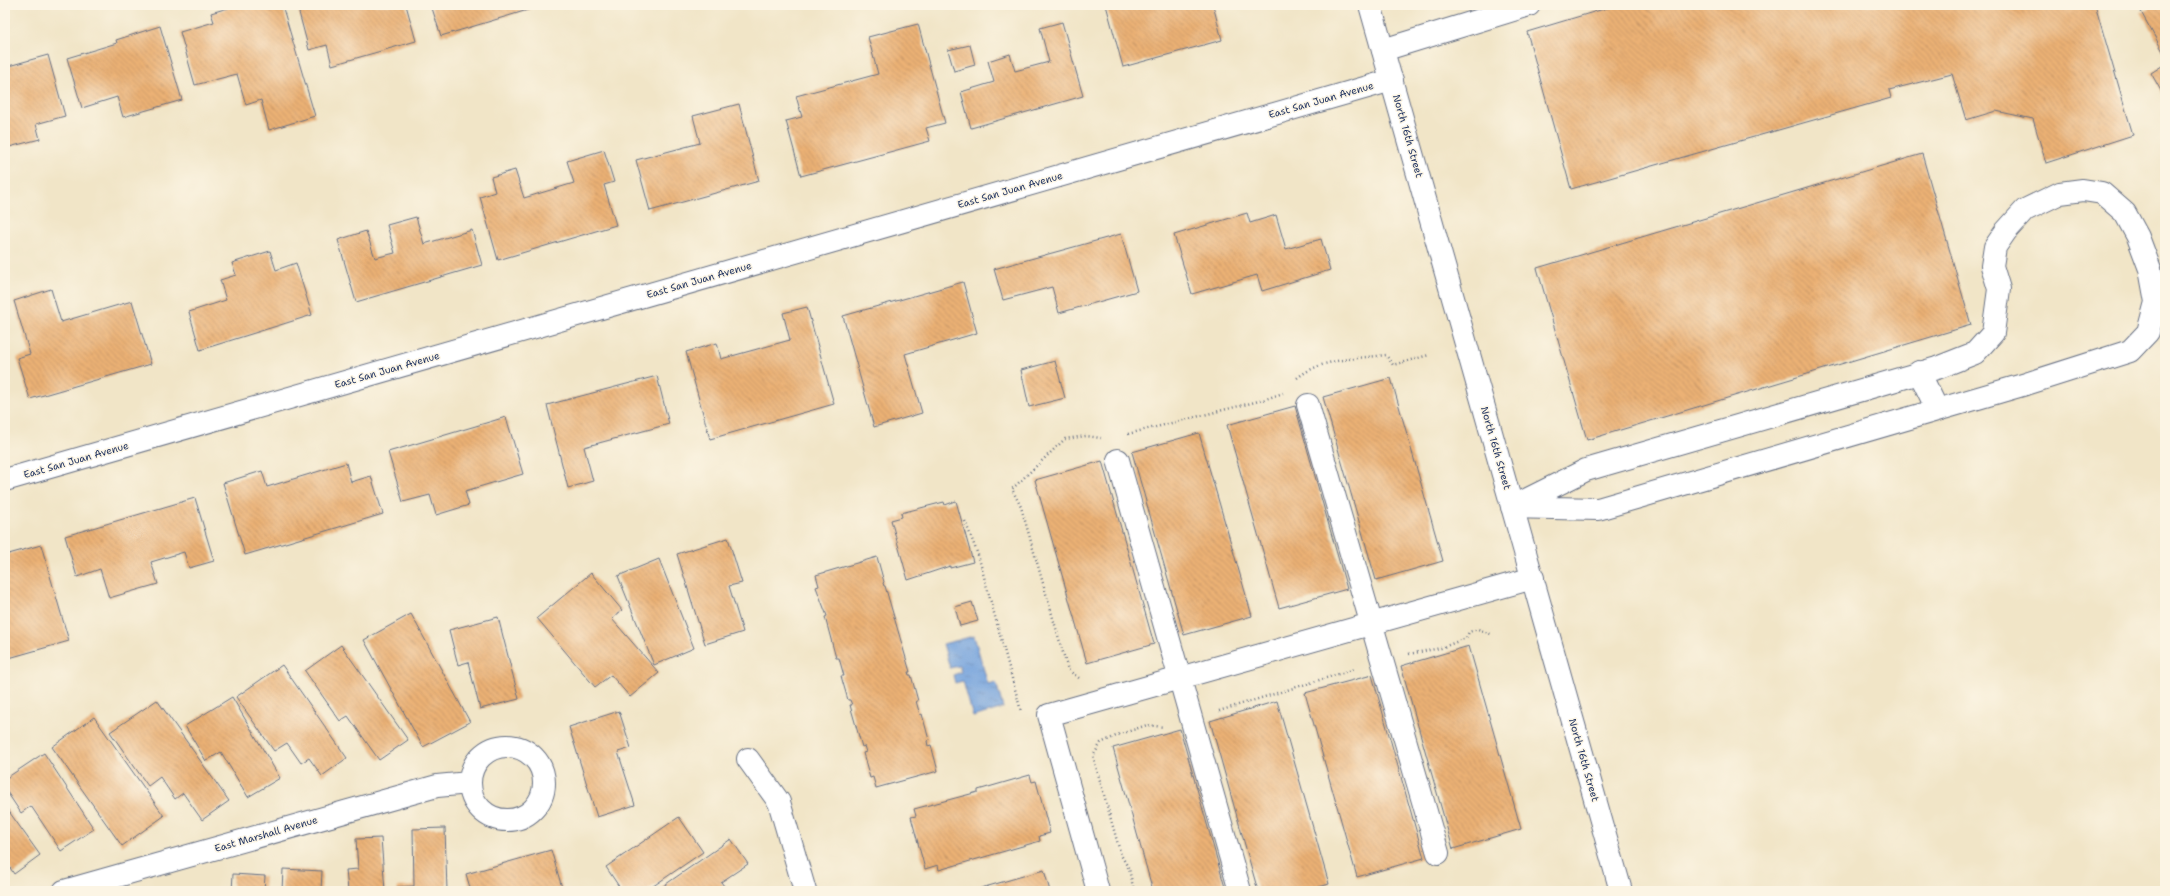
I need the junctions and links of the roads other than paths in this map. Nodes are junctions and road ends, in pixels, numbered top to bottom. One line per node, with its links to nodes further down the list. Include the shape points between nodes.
1 (1370, 5): 3 (street, North 16th Street)
2 (1529, 5): 3 (street)
3 (1383, 50): 4 (street, North 16th Street)
4 (1392, 80): 9 (street, East San Juan Avenue); 10 (street, North 16th Street)
5 (1919, 372): 7 (street); 7 (street, via 1975,353 1993,333 1999,289 1992,266 1995,247 2025,210 2060,193 2083,190 2102,193 2125,212 2138,237 2150,270 2156,302 2148,332 2130,351); 10 (street, via 1586,470)
6 (1308, 405): 12 (street)
7 (1937, 409): 10 (street, via 1598,509)
8 (1118, 460): 13 (street)
9 (5, 480)
10 (1512, 507): 11 (street, North 16th Street)
11 (1533, 578): 12 (street); 21 (street, North 16th Street)
12 (1371, 624): 13 (street); 16 (street)
13 (1180, 678): 19 (street, via 1049,715); 20 (street)
14 (748, 759): 18 (street, via 779,802)
15 (469, 783): 17 (street, East Marshall Avenue, via 437,786)
16 (1438, 853)
17 (64, 891)
18 (805, 891)
19 (1098, 891)
20 (1240, 891)
21 (1621, 891)

